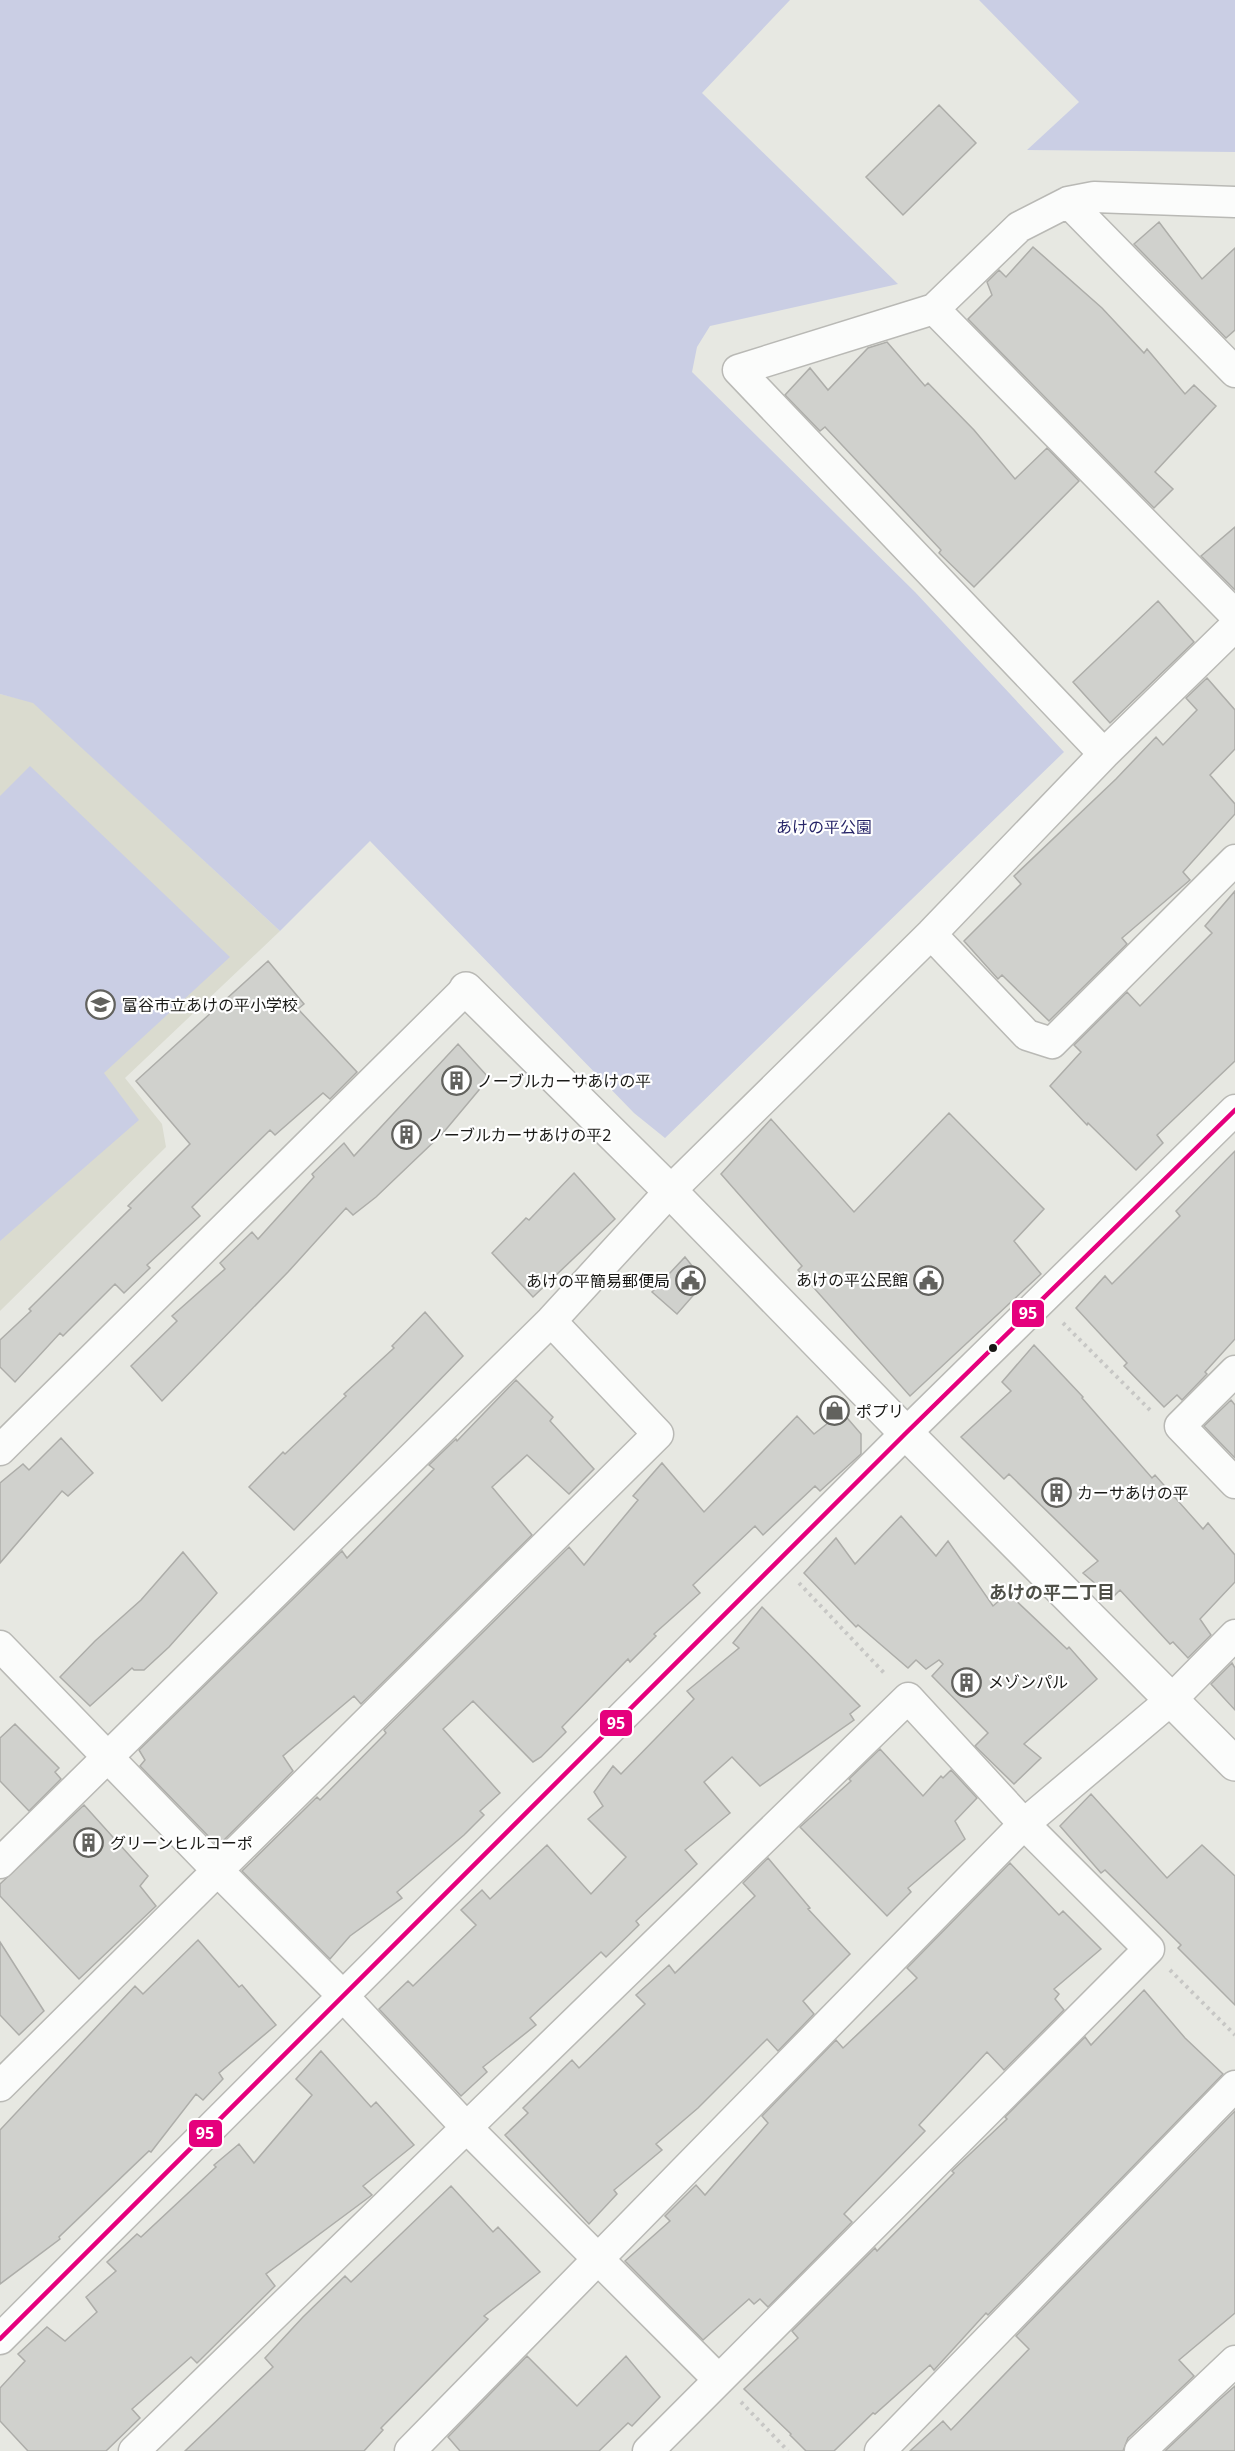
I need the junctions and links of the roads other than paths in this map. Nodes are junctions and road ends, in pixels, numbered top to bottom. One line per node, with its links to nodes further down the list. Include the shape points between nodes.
1 (1068, 202): 2 (street, via 1094,197); 3 (street, via 1018,227); 4 (street)
2 (1235, 202)
3 (934, 309): 5 (street); 7 (street, via 738,370)
4 (1235, 372)
5 (1235, 615)
6 (1235, 626): 7 (street)
7 (1104, 754): 9 (street)
8 (1235, 860): 9 (street, via 1052,1043 1027,1035)
9 (931, 934): 12 (street)
10 (466, 990): 12 (street); 16 (street)
11 (1235, 1110): 15 (street)
12 (670, 1191): 13 (street); 15 (street)
13 (551, 1321): 21 (street); 25 (street, via 658,1434)
14 (1235, 1371): 17 (street, via 1180,1426)
15 (906, 1433): 20 (street); 26 (street)
16 (0, 1450)
17 (1235, 1483)
18 (1235, 1635): 20 (street)
19 (0, 1646): 21 (street)
20 (1172, 1699): 22 (street); 23 (street)
21 (108, 1758): 24 (street); 25 (street)
22 (1235, 1764)
23 (1024, 1824): 29 (street, via 908,1698); 30 (street); 33 (street, via 1149,1948)
24 (0, 1863)
25 (217, 1870): 26 (street); 27 (street)
26 (343, 1996): 29 (street); 31 (street)
27 (0, 2086)
28 (1235, 2086): 37 (street)
29 (466, 2127): 30 (street); 34 (street)
30 (597, 2260): 33 (street); 35 (street)
31 (0, 2339)
32 (1235, 2361): 38 (street)
33 (719, 2380): 36 (street)
34 (134, 2451)
35 (410, 2451)
36 (648, 2451)
37 (880, 2451)
38 (1140, 2451)

